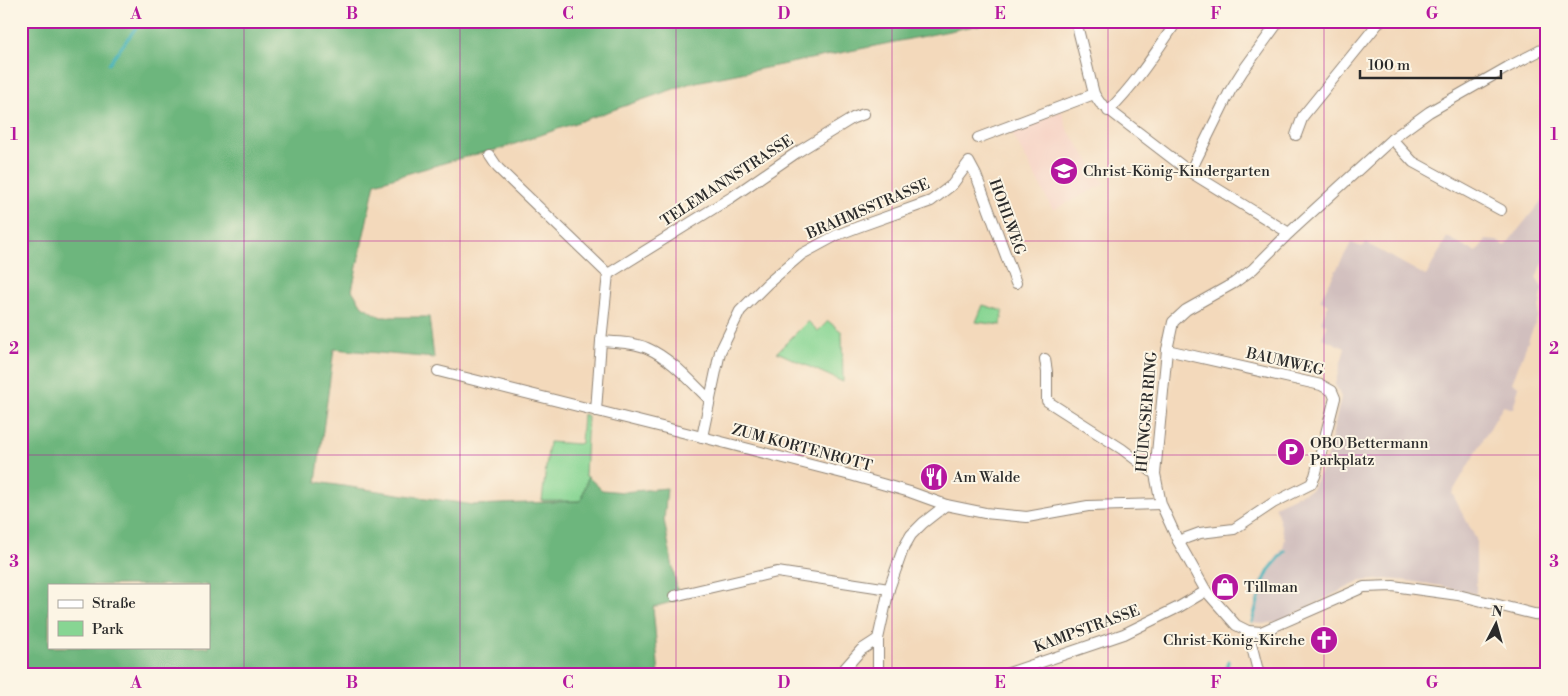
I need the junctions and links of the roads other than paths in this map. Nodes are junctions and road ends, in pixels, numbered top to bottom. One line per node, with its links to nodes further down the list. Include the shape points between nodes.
1 (1076, 21): 6 (street)
2 (1177, 21): 7 (street, via 1149,62)
3 (1279, 21): 14 (street, via 1230,91)
4 (1380, 21): 9 (street, via 1302,116)
5 (1547, 47): 11 (street, HÜINGSER RING, via 1429,112)
6 (1094, 94): 7 (street); 10 (street)
7 (1108, 111): 14 (street)
8 (864, 114): 17 (street, TELEMANNSTRASSE, via 796,153)
9 (1296, 135)
10 (978, 138)
11 (1392, 139): 15 (street, via 1413,162); 16 (street, HÜINGSER RING)
12 (490, 156): 17 (street, via 498,168)
13 (968, 162): 18 (street, HOHLWEG, via 976,175); 23 (street, BRAHMSSTRASSE, via 952,185 931,201 830,239 802,254 767,284 740,311 720,352)
14 (1190, 172): 16 (street)
15 (1501, 210)
16 (1288, 233): 20 (street, HÜINGSER RING, via 1234,283 1181,313 1172,322)
17 (608, 274): 19 (street)
18 (1016, 283)
19 (601, 342): 23 (street, via 646,348 660,355); 24 (street)
20 (1167, 350): 26 (street, HÜINGSER RING); 29 (street, BAUMWEG, via 1321,385 1332,391 1335,398 1311,484 1273,503 1234,529 1200,533)
21 (1045, 359): 26 (street, via 1047,401)
22 (438, 371): 24 (street, ZUM KORTENROTT)
23 (710, 400): 25 (street, BRAHMSSTRASSE)
24 (596, 411): 25 (street, ZUM KORTENROTT)
25 (702, 437): 28 (street, ZUM KORTENROTT, via 910,492)
26 (1155, 474): 27 (street, HÜINGSER RING)
27 (1161, 504): 28 (street, ZUM KORTENROTT, via 1088,506 1027,517); 29 (street, HÜINGSER RING)
28 (946, 505): 30 (street, via 911,535)
29 (1178, 541): 31 (street, HÜINGSER RING)
30 (889, 589): 32 (street, via 777,572); 35 (street)
31 (1206, 591): 34 (street, HÜINGSER RING, via 1236,626); 38 (street, KAMPSTRASSE, via 1124,634)
32 (674, 596)
33 (1547, 615): 34 (street, via 1458,595 1393,586 1364,588 1261,632)
34 (1248, 632): 39 (street)
35 (878, 639): 36 (street, via 861,650); 37 (street)
36 (839, 675)
37 (878, 675)
38 (1003, 675)
39 (1259, 675)

